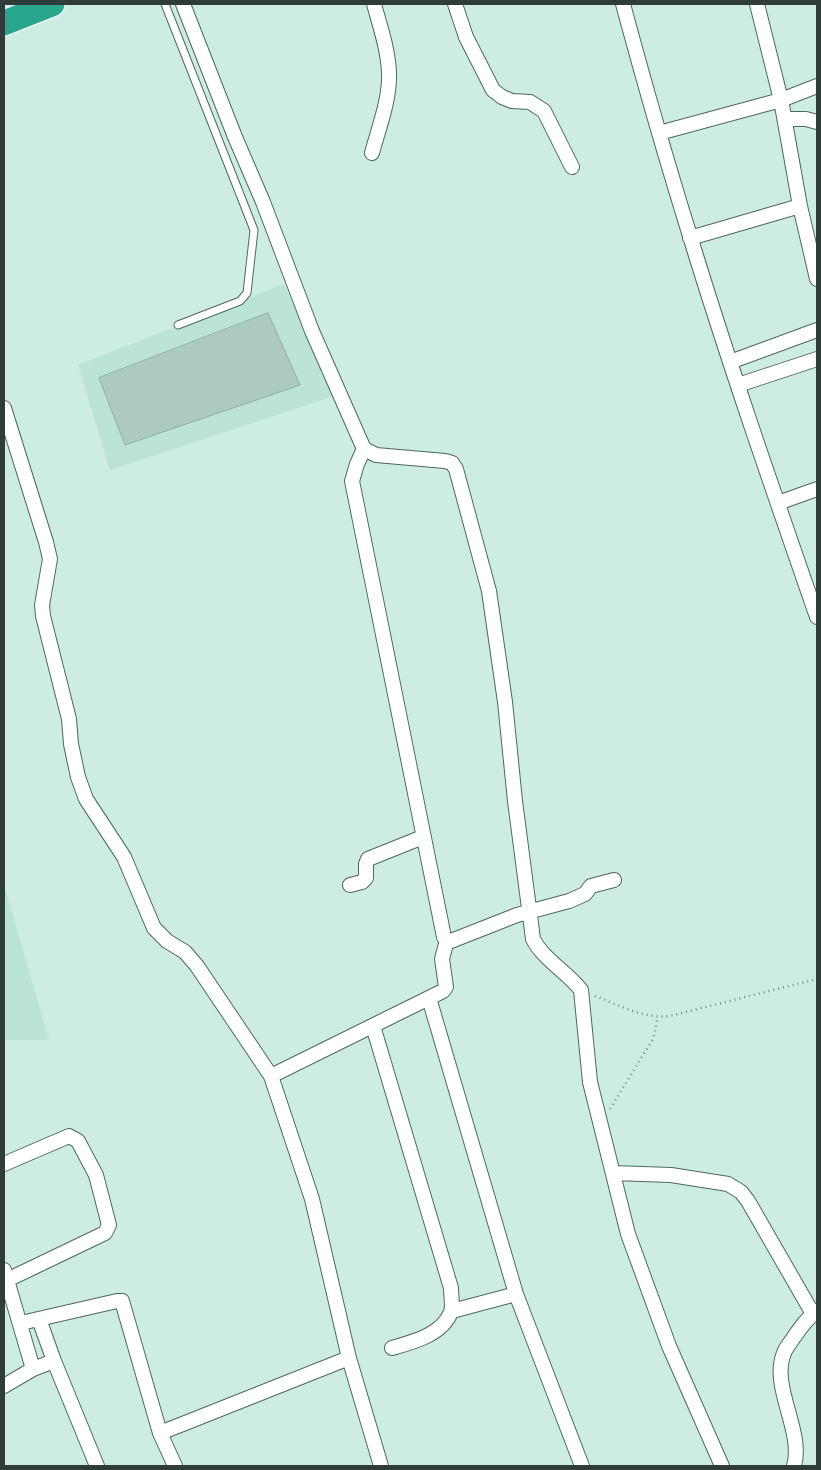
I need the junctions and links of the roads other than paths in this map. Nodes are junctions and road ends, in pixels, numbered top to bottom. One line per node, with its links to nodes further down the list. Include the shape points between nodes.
1 (52, 4): 8 (highway)
2 (165, 4): 19 (lane, via 254,230 247,293 240,300)
3 (183, 4): 25 (street, via 312,331)
4 (374, 4): 14 (street, via 389,74 387,97)
5 (455, 4): 15 (street, via 466,37 493,90 502,97 530,102 544,111)
6 (623, 4): 13 (street)
7 (756, 4): 10 (street)
8 (4, 23)
9 (817, 86): 10 (street)
10 (782, 100): 11 (street); 13 (street)
11 (785, 119): 12 (street); 16 (street)
12 (817, 122)
13 (659, 133): 17 (street)
14 (372, 153)
15 (572, 167)
16 (800, 206): 17 (street); 18 (street)
17 (690, 238): 22 (street)
18 (817, 279)
19 (178, 325)
20 (817, 330): 22 (street)
21 (817, 359): 23 (street)
22 (730, 362): 23 (street)
23 (738, 385): 27 (street)
24 (4, 408): 36 (street, via 50,559 43,616 69,719 78,777 86,799 124,857 154,928 185,952 197,966)
25 (364, 449): 29 (street, via 352,481); 32 (street, via 376,455 445,461 456,469 489,591)
26 (817, 489): 27 (street)
27 (778, 503): 28 (street)
28 (817, 617)
29 (423, 838): 31 (street, via 368,858 366,878); 33 (street)
30 (614, 880): 32 (street, via 591,886 585,894 569,901)
31 (350, 885)
32 (529, 913): 33 (street); 38 (street, via 533,939 538,948 581,990 590,1082)
33 (446, 940): 34 (street, via 442,959 446,987)
34 (429, 998): 35 (street); 40 (street)
35 (373, 1026): 36 (street); 41 (street, via 451,1288)
36 (271, 1076): 46 (street, via 312,1199)
37 (4, 1164): 39 (street, via 69,1136 74,1138 96,1176 109,1226 105,1233)
38 (613, 1173): 42 (street, via 671,1175 728,1184 741,1192); 55 (street, via 628,1234 669,1346)
39 (5, 1275): 44 (street)
40 (516, 1294): 41 (street); 54 (street)
41 (452, 1311): 45 (street, via 441,1326 421,1340)
42 (815, 1313): 56 (street, via 802,1325 784,1352 781,1363 796,1444)
43 (40, 1319): 44 (street); 47 (street); 50 (street, via 122,1302)
44 (21, 1324): 48 (street)
45 (392, 1348)
46 (348, 1358): 50 (street); 53 (street)
47 (54, 1361): 48 (street); 51 (street)
48 (33, 1369): 49 (street)
49 (4, 1386)
50 (160, 1433): 52 (street)
51 (96, 1466)
52 (175, 1466)
53 (381, 1466)
54 (582, 1466)
55 (722, 1466)
56 (794, 1466)

